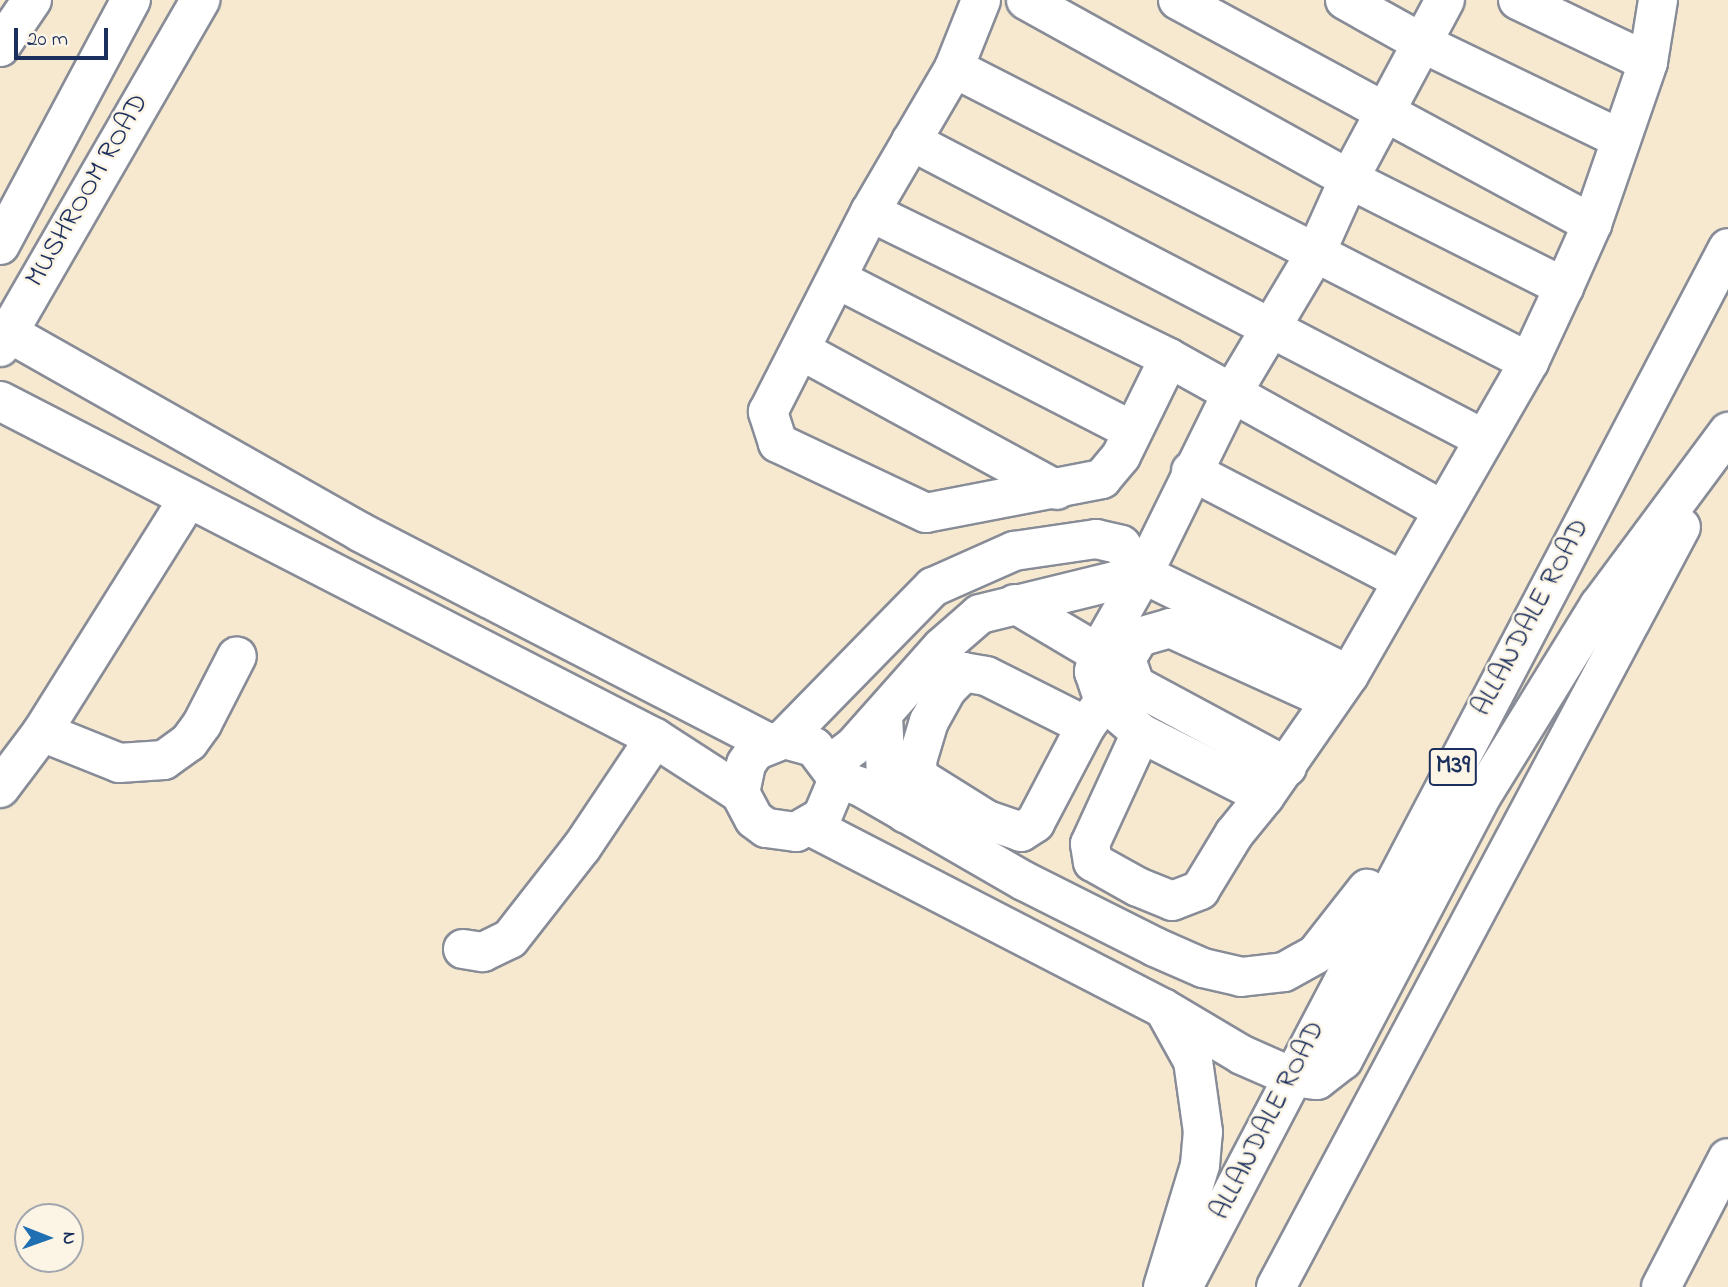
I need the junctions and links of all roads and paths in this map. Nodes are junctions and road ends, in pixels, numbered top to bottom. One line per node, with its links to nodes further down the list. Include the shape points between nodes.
1 (32, 0): 12 (main road)
2 (131, 0): 21 (main road, MUSHROOM ROAD)
3 (200, 0): 27 (main road, MUSHROOM ROAD)
4 (981, 0): 14 (main road)
5 (1026, 0): 18 (main road)
6 (1178, 0): 15 (main road)
7 (1345, 0): 11 (main road)
8 (1445, 0): 11 (main road)
9 (1518, 0): 13 (main road)
10 (1658, 0): 13 (main road)
11 (1422, 43): 15 (main road); 16 (main road)
12 (0, 47)
13 (1648, 62): 16 (main road)
14 (954, 68): 17 (main road); 23 (main road)
15 (1384, 115): 18 (main road); 20 (main road)
16 (1621, 139): 20 (main road)
17 (911, 141): 19 (main road); 26 (main road)
18 (1349, 178): 23 (main road); 25 (main road)
19 (870, 212): 24 (main road); 29 (main road)
20 (1592, 223): 25 (main road)
21 (0, 245)
22 (1728, 248): 49 (main road, ALLANDALE ROAD / M39)
23 (1316, 252): 26 (main road); 30 (main road)
24 (839, 280): 28 (main road); 33 (main road)
25 (1564, 287): 30 (main road)
26 (1271, 327): 31 (main road); 35 (main road)
27 (2, 337): 53 (main road, via 360,532)
28 (802, 351): 38 (main road); 38 (main road, via 768,412 778,443 926,513)
29 (1169, 358): 31 (main road); 33 (main road)
30 (1529, 362): 35 (main road)
31 (1232, 393): 37 (main road); 40 (main road)
32 (0, 401): 39 (main road)
33 (1131, 430): 38 (main road, via 1121,456 1102,478)
34 (1728, 432): 62 (main road, via 1599,606 1491,780 1343,1060 1317,1080)
35 (1484, 439): 40 (main road)
36 (1728, 439): 66 (main road)
37 (1191, 471): 41 (main road); 42 (main road)
38 (1057, 490)
39 (189, 498): 50 (main road); 52 (main road)
40 (1442, 510): 42 (main road)
41 (1143, 573): 43 (main road); 44 (main road); 46 (main road); 53 (main road, via 1121,545 1096,539 1014,551 933,587)
42 (1401, 580): 46 (main road)
43 (1015, 604): 44 (main road); 48 (main road, via 980,614 942,647)
44 (1098, 653): 47 (main road)
45 (237, 656): 50 (main road, via 202,724 189,742 164,760 119,763)
46 (1339, 687): 55 (main road); 55 (main road, via 1170,628 1139,638 1126,659 1135,685)
47 (1095, 713): 47 (main road, via 964,672 947,689 929,721 917,761 918,777 1007,830 1021,832 1035,823); 51 (main road)
48 (883, 716): 54 (main road); 58 (main road, via 886,776)
49 (1472, 730): 58 (main road, via 1347,921 1316,954 1284,972 1257,976 1203,968 1155,947 1024,881); 62 (main road, ALLANDALE ROAD / M39)
50 (42, 732): 56 (main road)
51 (1141, 733): 55 (main road); 55 (main road, via 1090,844 1093,862 1172,901 1200,890)
52 (655, 738): 57 (main road); 60 (main road, via 582,847 510,939 483,952)
53 (776, 741): 54 (main road, via 814,747); 57 (main road, via 746,764)
54 (834, 772): 58 (main road); 59 (main road, via 830,804)
55 (1276, 782)
56 (0, 788)
57 (740, 793): 59 (main road, via 754,819 766,828 796,831)
58 (905, 813)
59 (810, 826): 61 (main road)
60 (463, 949)
61 (1163, 1008): 62 (main road, via 1242,1055); 64 (main road, via 1193,1061 1203,1132 1200,1165)
62 (1292, 1077): 65 (main road, ALLANDALE ROAD / M39)
63 (1728, 1158): 67 (main road)
64 (1163, 1287)
65 (1182, 1287)
66 (1276, 1287)
67 (1661, 1287)

